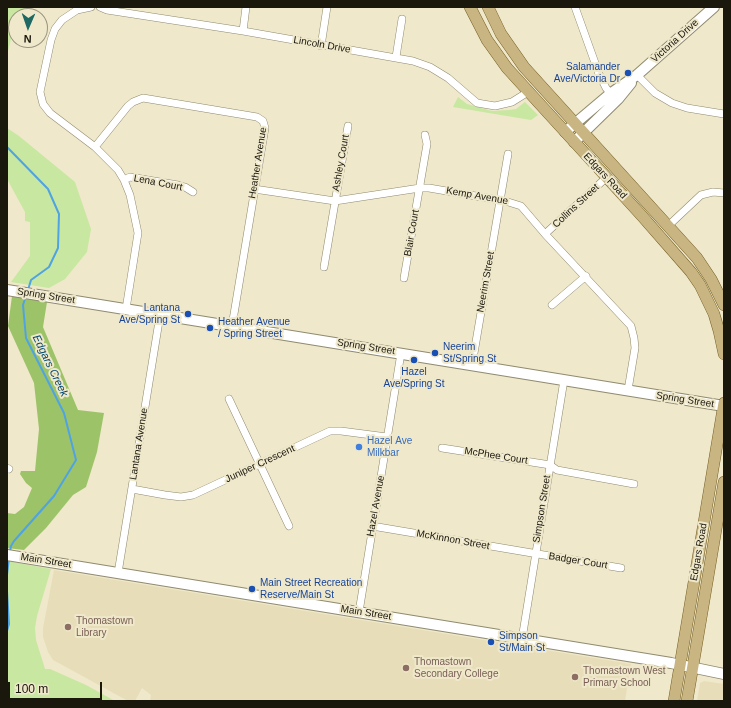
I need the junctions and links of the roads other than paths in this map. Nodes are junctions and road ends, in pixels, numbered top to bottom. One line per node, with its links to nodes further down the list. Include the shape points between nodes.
1 (91, 7): 23 (street, via 77,10 62,20 55,30 40,92 43,104 50,113)
2 (100, 7): 10 (street, Lincoln Drive)
3 (246, 7): 10 (street)
4 (327, 7): 11 (street)
5 (470, 7): 14 (main road, Edgars Road, via 487,40)
6 (488, 7): 17 (main road, Edgars Road, via 501,34 524,67)
7 (575, 7): 15 (street, via 602,78)
8 (714, 7): 13 (street, Victoria Drive)
9 (402, 19): 12 (street)
10 (243, 31): 11 (street, Lincoln Drive)
11 (321, 46): 12 (street, Lincoln Drive)
12 (396, 57): 14 (street, Lincoln Drive, via 430,67 448,78 477,103 495,106 512,102)
13 (637, 75): 15 (street, Victoria Drive); 16 (street, via 655,93 672,103)
14 (528, 92): 19 (main road, Edgars Road)
15 (614, 95): 17 (street, Victoria Drive); 20 (street, Victoria Drive)
16 (724, 114)
17 (575, 124): 19 (street, Victoria Drive); 20 (main road, Edgars Road)
18 (348, 126): 32 (street, Ashley Court)
19 (565, 132): 22 (main road, Edgars Road)
20 (584, 134): 22 (street, Victoria Drive); 33 (main road, Edgars Road)
21 (425, 135): 27 (street, Blair Court, via 427,144)
22 (574, 142): 25 (main road, Edgars Road)
23 (95, 147): 26 (street, via 118,170); 28 (street, Heather Avenue, via 128,106 138,99 257,117 264,121 265,128)
24 (508, 154): 31 (street, Neerim Street)
25 (607, 178): 34 (street, Collins Street); 45 (main road, Edgars Road, via 681,260 700,285 714,314)
26 (124, 180): 29 (street, Lena Court, via 130,177 178,185); 41 (street, via 133,206 138,233)
27 (420, 188): 31 (street, Kemp Avenue); 32 (street, Kemp Avenue); 37 (street, Blair Court)
28 (254, 189): 32 (street, Kemp Avenue); 43 (street, Heather Avenue)
29 (193, 192)
30 (724, 193): 33 (street, via 701,195)
31 (500, 200): 34 (street, Kemp Avenue, via 521,206); 46 (street, Neerim Street)
32 (335, 201): 35 (street, Ashley Court)
33 (668, 226): 40 (main road, Edgars Road, via 704,268)
34 (545, 234): 36 (street, Kemp Avenue)
35 (324, 266)
36 (586, 276): 39 (street); 48 (street, Kemp Avenue, via 631,326 635,348)
37 (404, 278)
38 (7, 290): 41 (street, Spring Street)
39 (552, 305)
40 (724, 305)
41 (126, 309): 42 (street, Spring Street)
42 (160, 315): 43 (street, Spring Street); 58 (street, Lantana Avenue)
43 (232, 326): 44 (street, Spring Street)
44 (401, 353): 46 (street, Spring Street); 52 (street, Hazel Avenue)
45 (724, 354)
46 (472, 365): 47 (street, Spring Street)
47 (564, 380): 48 (street, Spring Street); 55 (street, Simpson Street)
48 (628, 390): 51 (street, Spring Street)
49 (229, 399): 54 (street)
50 (724, 402): 51 (main road, Edgars Road)
51 (724, 406): 67 (main road, Edgars Road)
52 (387, 438): 54 (street, Juniper Crescent, via 330,431); 60 (street, Hazel Avenue)
53 (442, 448): 55 (street, McPhee Court)
54 (260, 463): 58 (street, Juniper Crescent, via 193,495 181,497); 59 (street)
55 (550, 465): 57 (street, McPhee Court, via 557,470); 61 (street, Simpson Street)
56 (724, 482): 68 (main road, Edgars Road)
57 (634, 484)
58 (132, 489): 64 (street, Lantana Avenue)
59 (289, 526)
60 (372, 526): 61 (street, McKinnon Street); 65 (street, Hazel Avenue)
61 (535, 554): 63 (street, Badger Court); 66 (street, Simpson Street)
62 (7, 555): 64 (street, Main Street)
63 (621, 568)
64 (118, 573): 65 (street, Main Street)
65 (359, 612): 66 (street, Main Street)
66 (522, 639): 67 (street, Main Street)
67 (680, 666): 68 (street, Main Street); 70 (main road, Edgars Road)
68 (693, 668): 69 (street, Main Street); 71 (main road, Edgars Road)
69 (724, 674)
70 (674, 701)
71 (687, 701)

